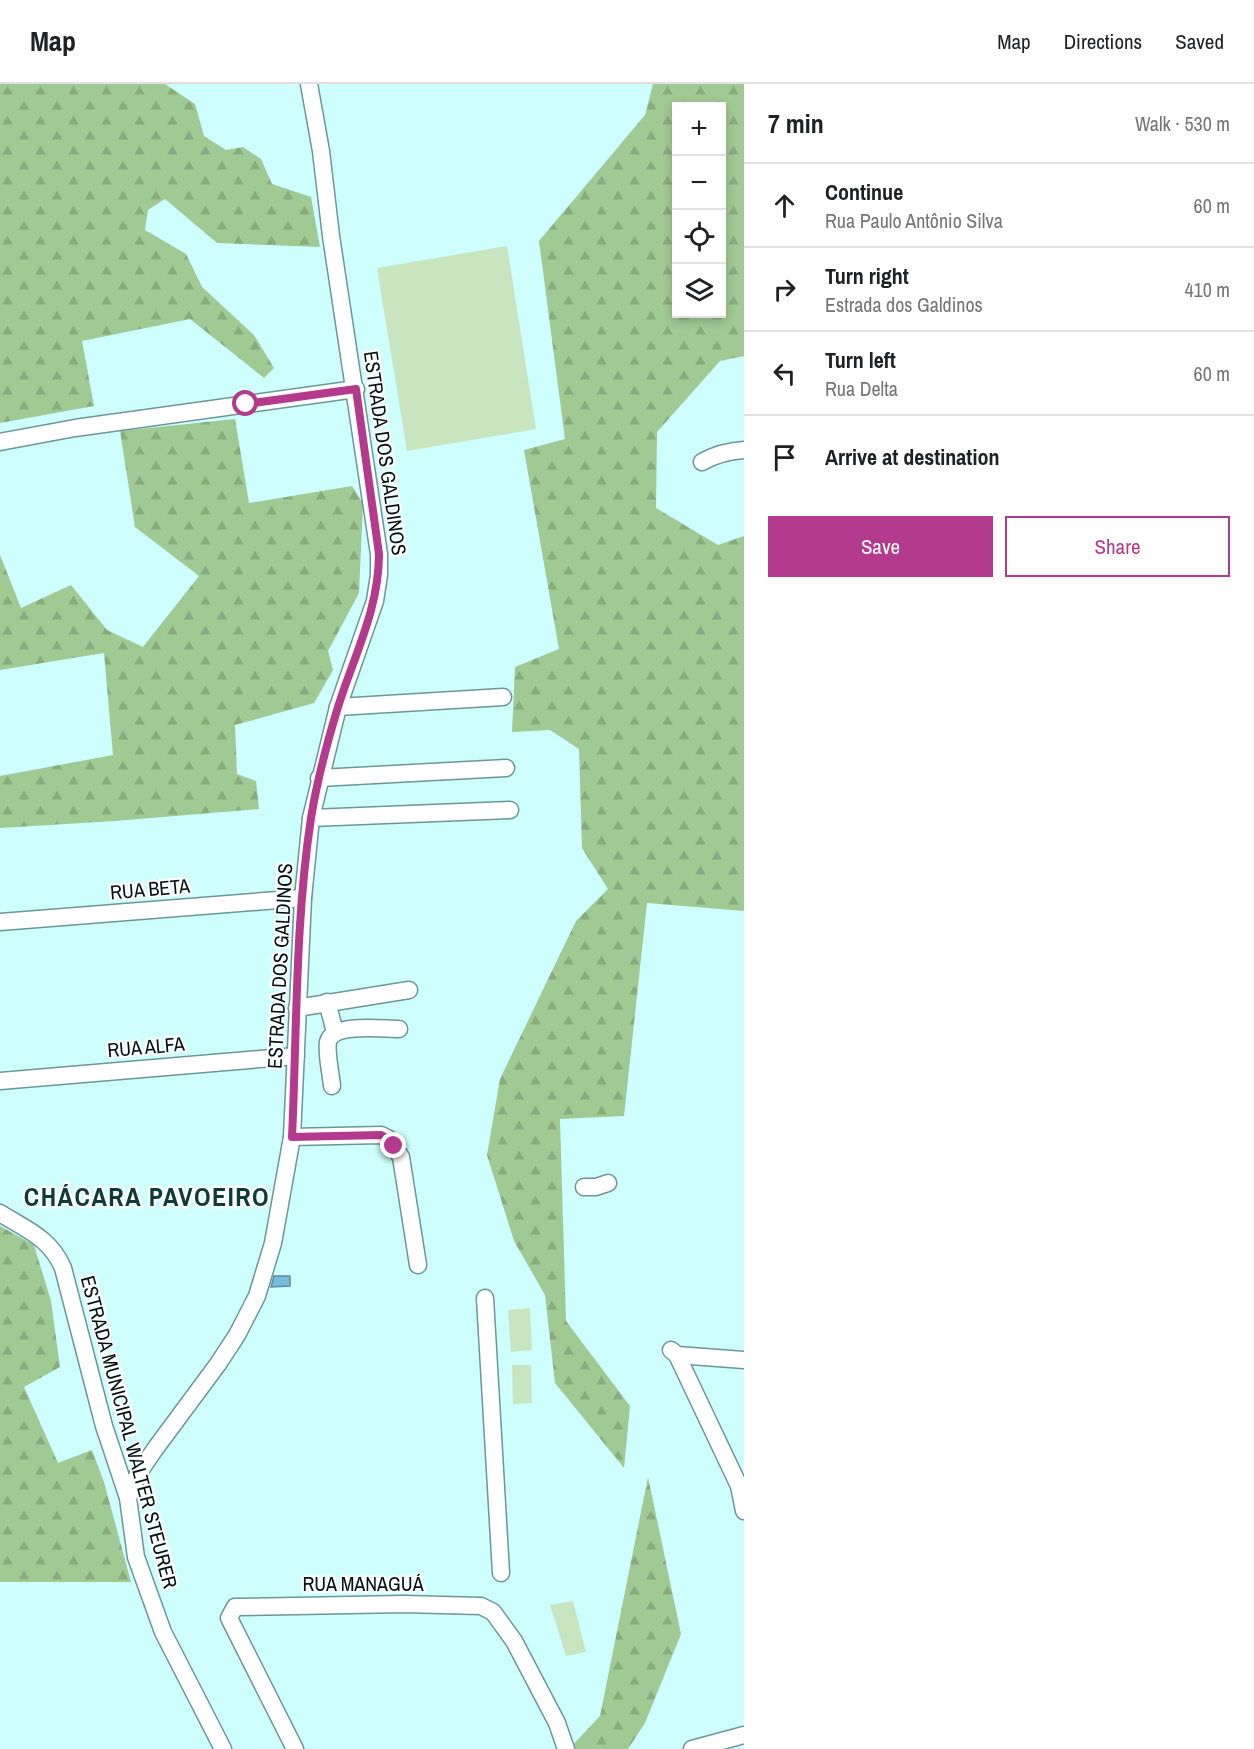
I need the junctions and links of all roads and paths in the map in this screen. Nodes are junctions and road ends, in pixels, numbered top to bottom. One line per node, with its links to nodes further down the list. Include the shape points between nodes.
1 (309, 84): 2 (street, ESTRADA DOS GALDINOS)
2 (356, 389): 3 (street); 7 (street, ESTRADA DOS GALDINOS, via 379,575 372,610)
3 (0, 442)
4 (744, 450): 5 (street, via 728,451)
5 (702, 462)
6 (503, 697): 7 (street)
7 (338, 707): 9 (street, ESTRADA DOS GALDINOS)
8 (506, 768): 9 (street)
9 (319, 778): 11 (street, ESTRADA DOS GALDINOS)
10 (510, 810): 11 (street)
11 (311, 818): 12 (street, ESTRADA DOS GALDINOS)
12 (303, 898): 13 (street, RUA BETA); 16 (street, ESTRADA DOS GALDINOS)
13 (0, 922)
14 (409, 990): 15 (street)
15 (327, 1002): 16 (street); 18 (street)
16 (297, 1008): 19 (street, ESTRADA DOS GALDINOS)
17 (399, 1029): 18 (street, via 349,1028)
18 (335, 1032): 21 (street, via 328,1043)
19 (296, 1056): 20 (street, RUA ALFA); 22 (street, ESTRADA DOS GALDINOS)
20 (0, 1081)
21 (332, 1086)
22 (292, 1137): 26 (street, via 381,1135 389,1139 401,1157); 30 (street, ESTRADA DOS GALDINOS, via 273,1243 257,1296 218,1364 138,1474)
23 (608, 1183): 24 (street)
24 (584, 1187)
25 (0, 1213): 30 (street, ESTRADA MUNICIPAL WALTER STEURER, via 43,1239 56,1252)
26 (418, 1265)
27 (485, 1298): 32 (street)
28 (744, 1360): 29 (street, via 674,1352)
29 (742, 1487): 31 (street)
30 (128, 1498): 34 (street, ESTRADA MUNICIPAL WALTER STEURER, via 136,1557 163,1632)
31 (744, 1511)
32 (501, 1573)
33 (744, 1735): 37 (street)
34 (223, 1749)
35 (295, 1749): 36 (street, RUA MANAGUÁ, via 229,1618 234,1607 404,1604 489,1608 514,1641 557,1723)
36 (566, 1749)
37 (692, 1749)

